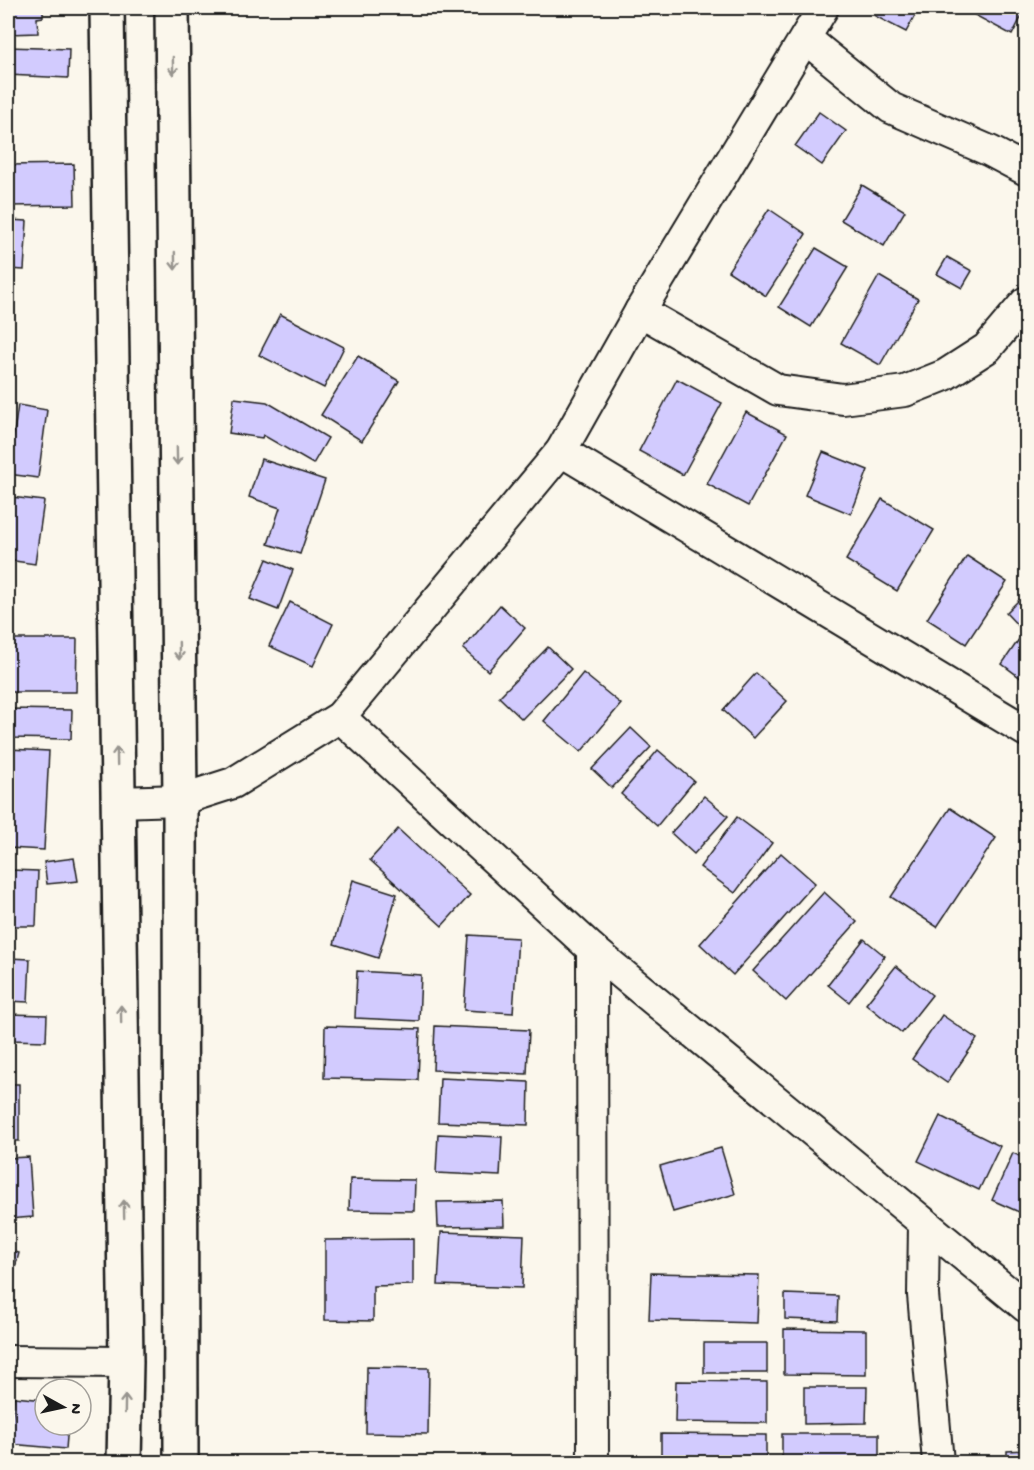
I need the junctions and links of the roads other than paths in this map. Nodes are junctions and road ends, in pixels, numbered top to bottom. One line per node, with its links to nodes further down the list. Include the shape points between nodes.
1 (107, 8): 12 (street, one-way to 1)
2 (172, 8): 11 (street, one-way to 11)
3 (823, 8): 4 (street)
4 (806, 39): 5 (street, via 891,108); 7 (street)
5 (1026, 170)
6 (1026, 302): 7 (street, via 987,348 945,375 905,391 843,399 778,390)
7 (640, 311): 8 (street)
8 (561, 451): 9 (street); 10 (street)
9 (340, 717): 11 (street, via 233,783); 13 (street)
10 (1026, 731)
11 (180, 800): 12 (street); 19 (street)
12 (118, 802): 17 (street, one-way to 12)
13 (592, 949): 14 (street); 20 (street)
14 (924, 1224): 15 (street); 21 (street, via 923,1295)
15 (1026, 1307)
16 (8, 1360): 17 (street)
17 (126, 1362): 18 (street, one-way to 17)
18 (124, 1462)
19 (181, 1462)
20 (593, 1462)
21 (938, 1462)

